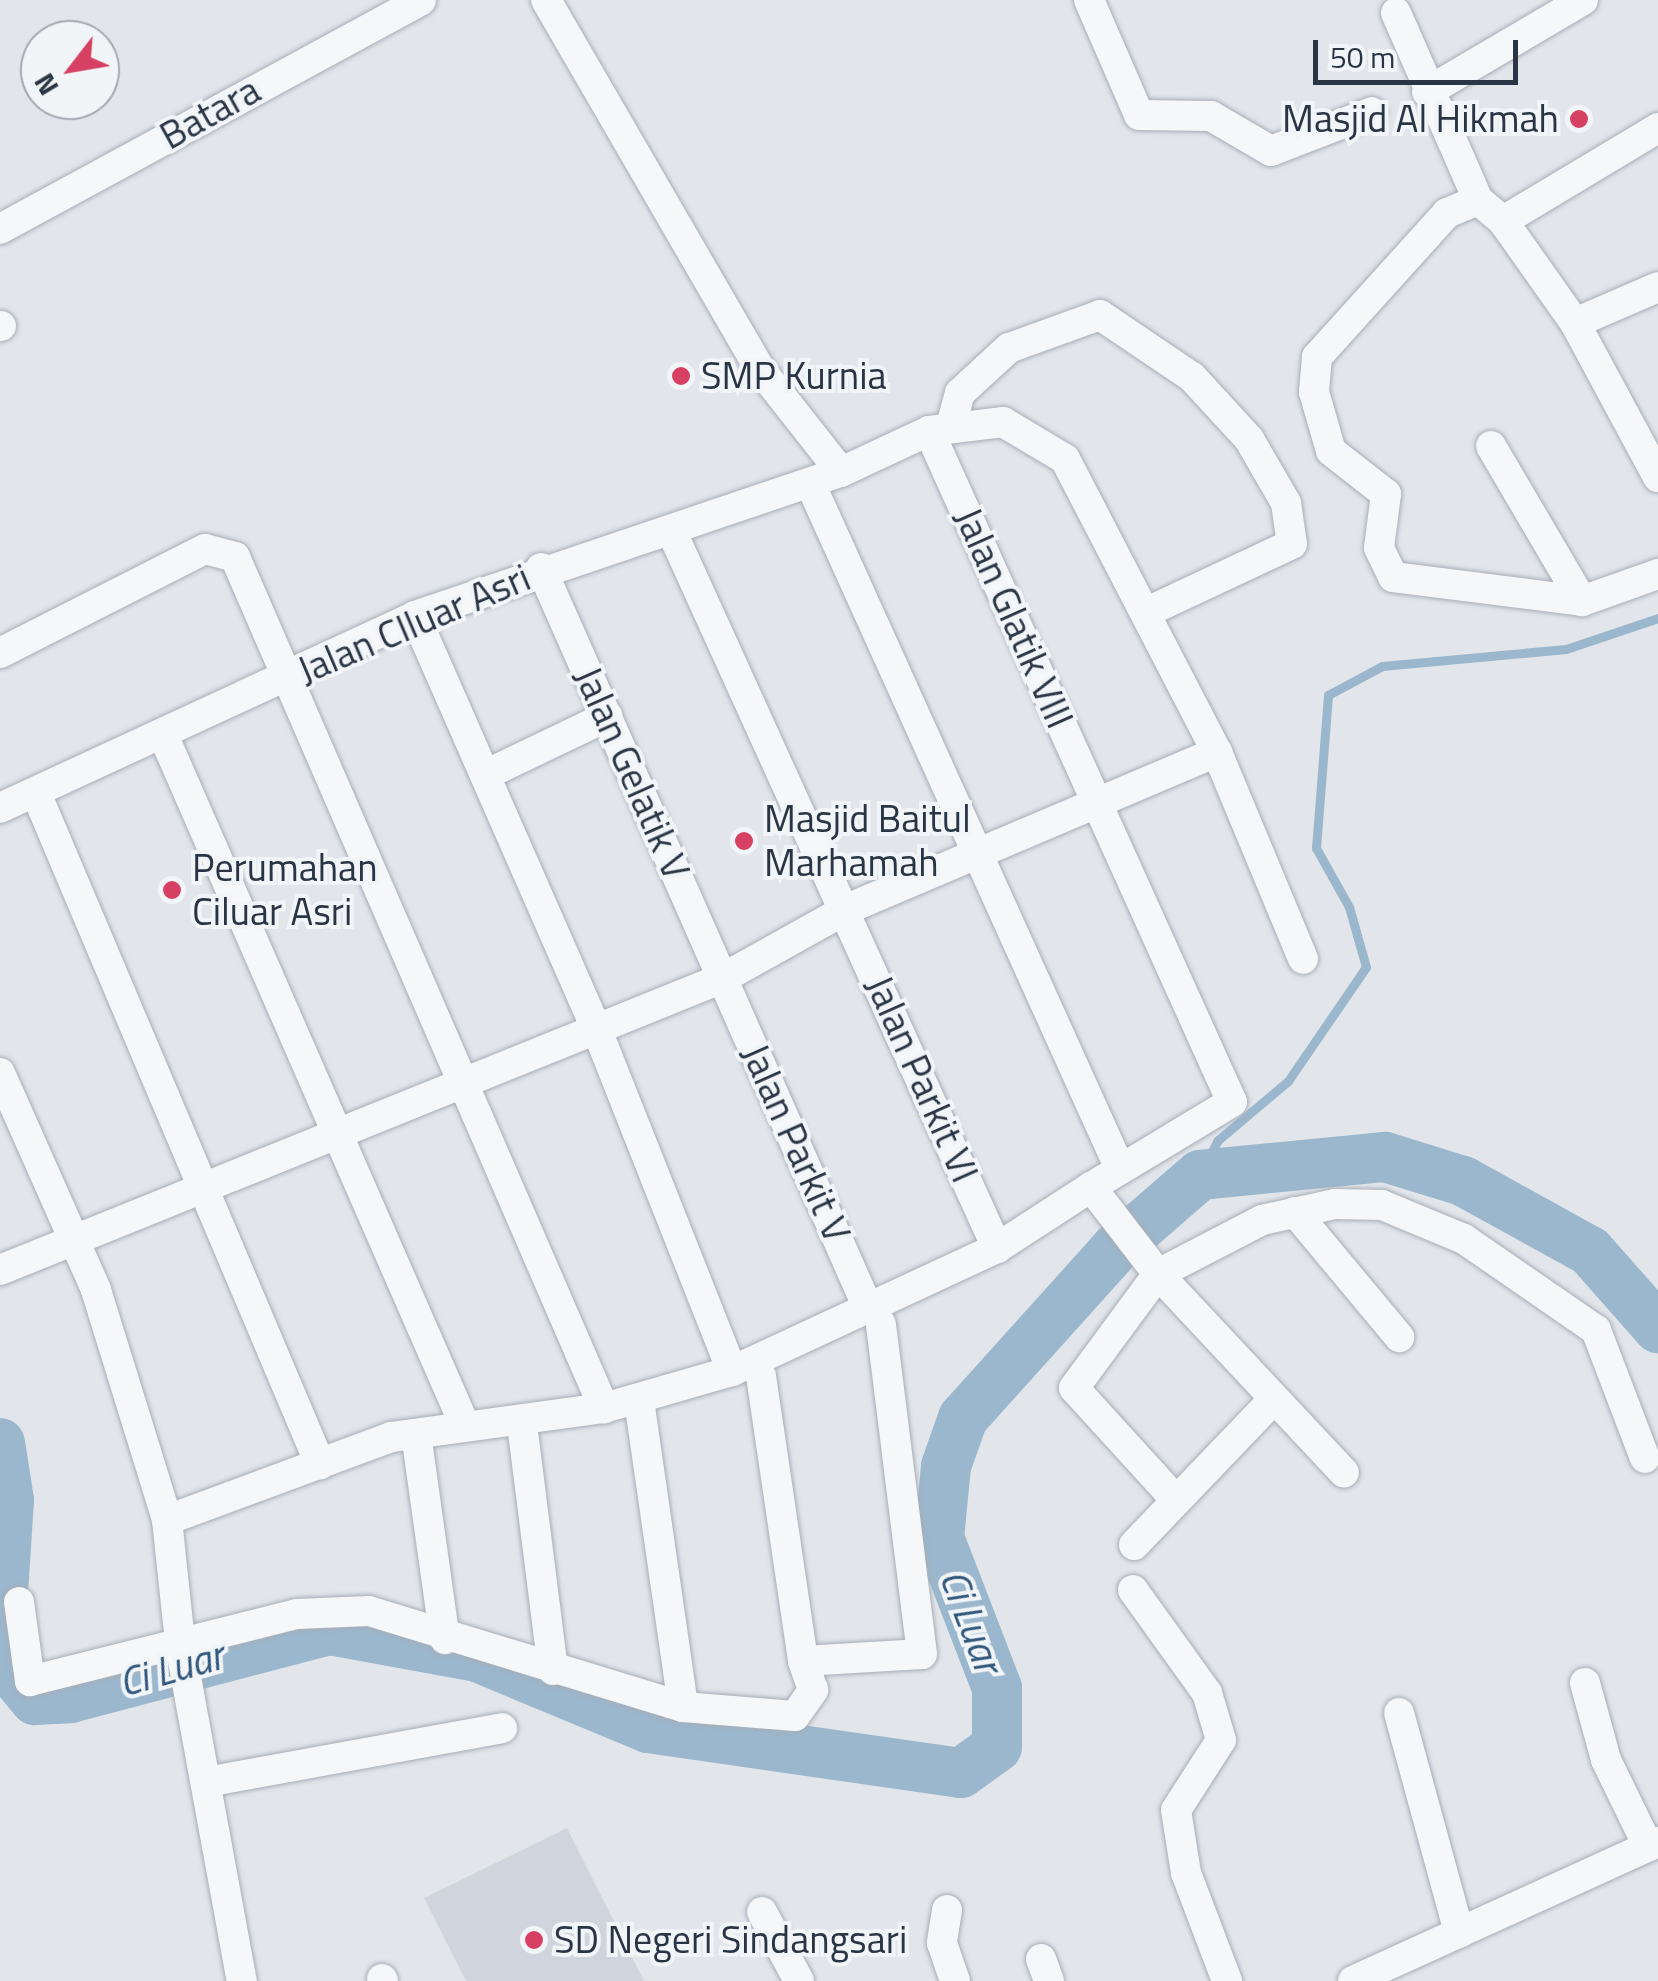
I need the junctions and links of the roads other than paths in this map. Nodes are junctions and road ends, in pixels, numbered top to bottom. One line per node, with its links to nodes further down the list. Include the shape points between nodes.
1 (421, 0): 11 (street, Batara)
2 (546, 0): 16 (street, via 760,369)
3 (1090, 0): 7 (street, via 1139,115 1211,116 1271,151)
4 (1584, 0): 6 (street)
5 (1396, 12): 6 (street)
6 (1427, 92): 9 (street)
7 (1372, 112)
8 (1658, 128): 10 (street)
9 (1478, 200): 10 (street); 22 (street, via 1410,246 1317,357 1314,392 1331,451 1386,494 1379,548 1394,577)
10 (1503, 221): 13 (street)
11 (0, 229)
12 (1658, 286): 13 (street)
13 (1575, 323): 17 (street)
14 (940, 429): 16 (street, Jalan CIluar Asri); 23 (street, via 1003,422 1065,459); 23 (street, via 960,393 1009,348 1100,315 1192,376 1268,471 1286,503 1291,546); 32 (street, Jalan Glatik VIII)
15 (1491, 446): 22 (street)
16 (841, 472): 18 (street, Jalan CIluar Asri)
17 (1658, 476)
18 (810, 483): 19 (street, Jalan CIluar Asri); 34 (street)
19 (671, 530): 20 (street, Jalan CIluar Asri); 35 (street, Jalan Parkit VI)
20 (542, 568): 24 (street, Jalan CIluar Asri); 27 (street, Jalan Gelatik V)
21 (1658, 574): 22 (street)
22 (1582, 601)
23 (1145, 614): 29 (street)
24 (415, 616): 26 (street, Jalan CIluar Asri); 30 (street)
25 (0, 653): 26 (street, via 205,548 234,557)
26 (284, 680): 28 (street, Jalan CIluar Asri); 40 (street)
27 (608, 716): 30 (street); 37 (street, Jalan Gelatik V)
28 (164, 737): 31 (street, Jalan CIluar Asri); 41 (street)
29 (1218, 752): 32 (street); 36 (street)
30 (485, 775): 38 (street)
31 (36, 792): 33 (street, Jalan CIluar Asri); 43 (street)
32 (1099, 804): 34 (street); 42 (street, Jalan Glatik VIII, via 1232,1102)
33 (0, 808)
34 (976, 858): 35 (street); 42 (street)
35 (848, 910): 37 (street); 47 (street, Jalan Parkit VI)
36 (1304, 959)
37 (723, 978): 38 (street); 50 (street, Jalan Parkit V)
38 (597, 1030): 40 (street); 52 (street)
39 (0, 1073): 46 (street)
40 (456, 1079): 41 (street); 55 (street)
41 (335, 1132): 43 (street); 56 (street)
42 (1120, 1169): 44 (street)
43 (204, 1188): 46 (street); 60 (street)
44 (1099, 1197): 47 (street); 49 (street)
45 (1296, 1212): 49 (street, via 1215,1240); 51 (street); 59 (street, via 1382,1205 1536,1282 1596,1330)
46 (72, 1244): 48 (street); 63 (street, via 130,1381)
47 (997, 1248): 50 (street)
48 (0, 1270)
49 (1156, 1271): 53 (street); 62 (street, via 1072,1394)
50 (874, 1316): 52 (street); 69 (street, Jalan Parkit V, via 922,1654)
51 (1399, 1337)
52 (746, 1373): 55 (street); 69 (street)
53 (1272, 1401): 61 (street); 62 (street)
54 (640, 1407): 72 (street)
55 (604, 1408): 56 (street)
56 (465, 1426): 60 (street, via 391,1437)
57 (523, 1432): 70 (street)
58 (418, 1448): 67 (street)
59 (1646, 1458)
60 (320, 1464): 63 (street)
61 (1344, 1473)
62 (1175, 1499): 64 (street)
63 (168, 1520): 68 (street)
64 (1134, 1545)
65 (1133, 1590): 83 (street, via 1207,1694 1221,1740 1176,1810 1186,1873)
66 (19, 1602): 68 (street, via 30,1681)
67 (445, 1639): 68 (street, via 369,1610 331,1610); 70 (street)
68 (182, 1649): 75 (street)
69 (803, 1660): 72 (street, via 814,1690 795,1716)
70 (552, 1670): 72 (street)
71 (1586, 1684): 76 (street, via 1606,1760)
72 (683, 1707)
73 (1399, 1713): 79 (street)
74 (502, 1728): 75 (street)
75 (206, 1782): 80 (street)
76 (1653, 1844): 79 (street)
77 (947, 1910): 82 (street, via 942,1943)
78 (762, 1912): 81 (street)
79 (1459, 1933): 84 (street)
80 (242, 1981)
81 (799, 1981)
82 (956, 1981)
83 (1228, 1981)
84 (1354, 1981)

